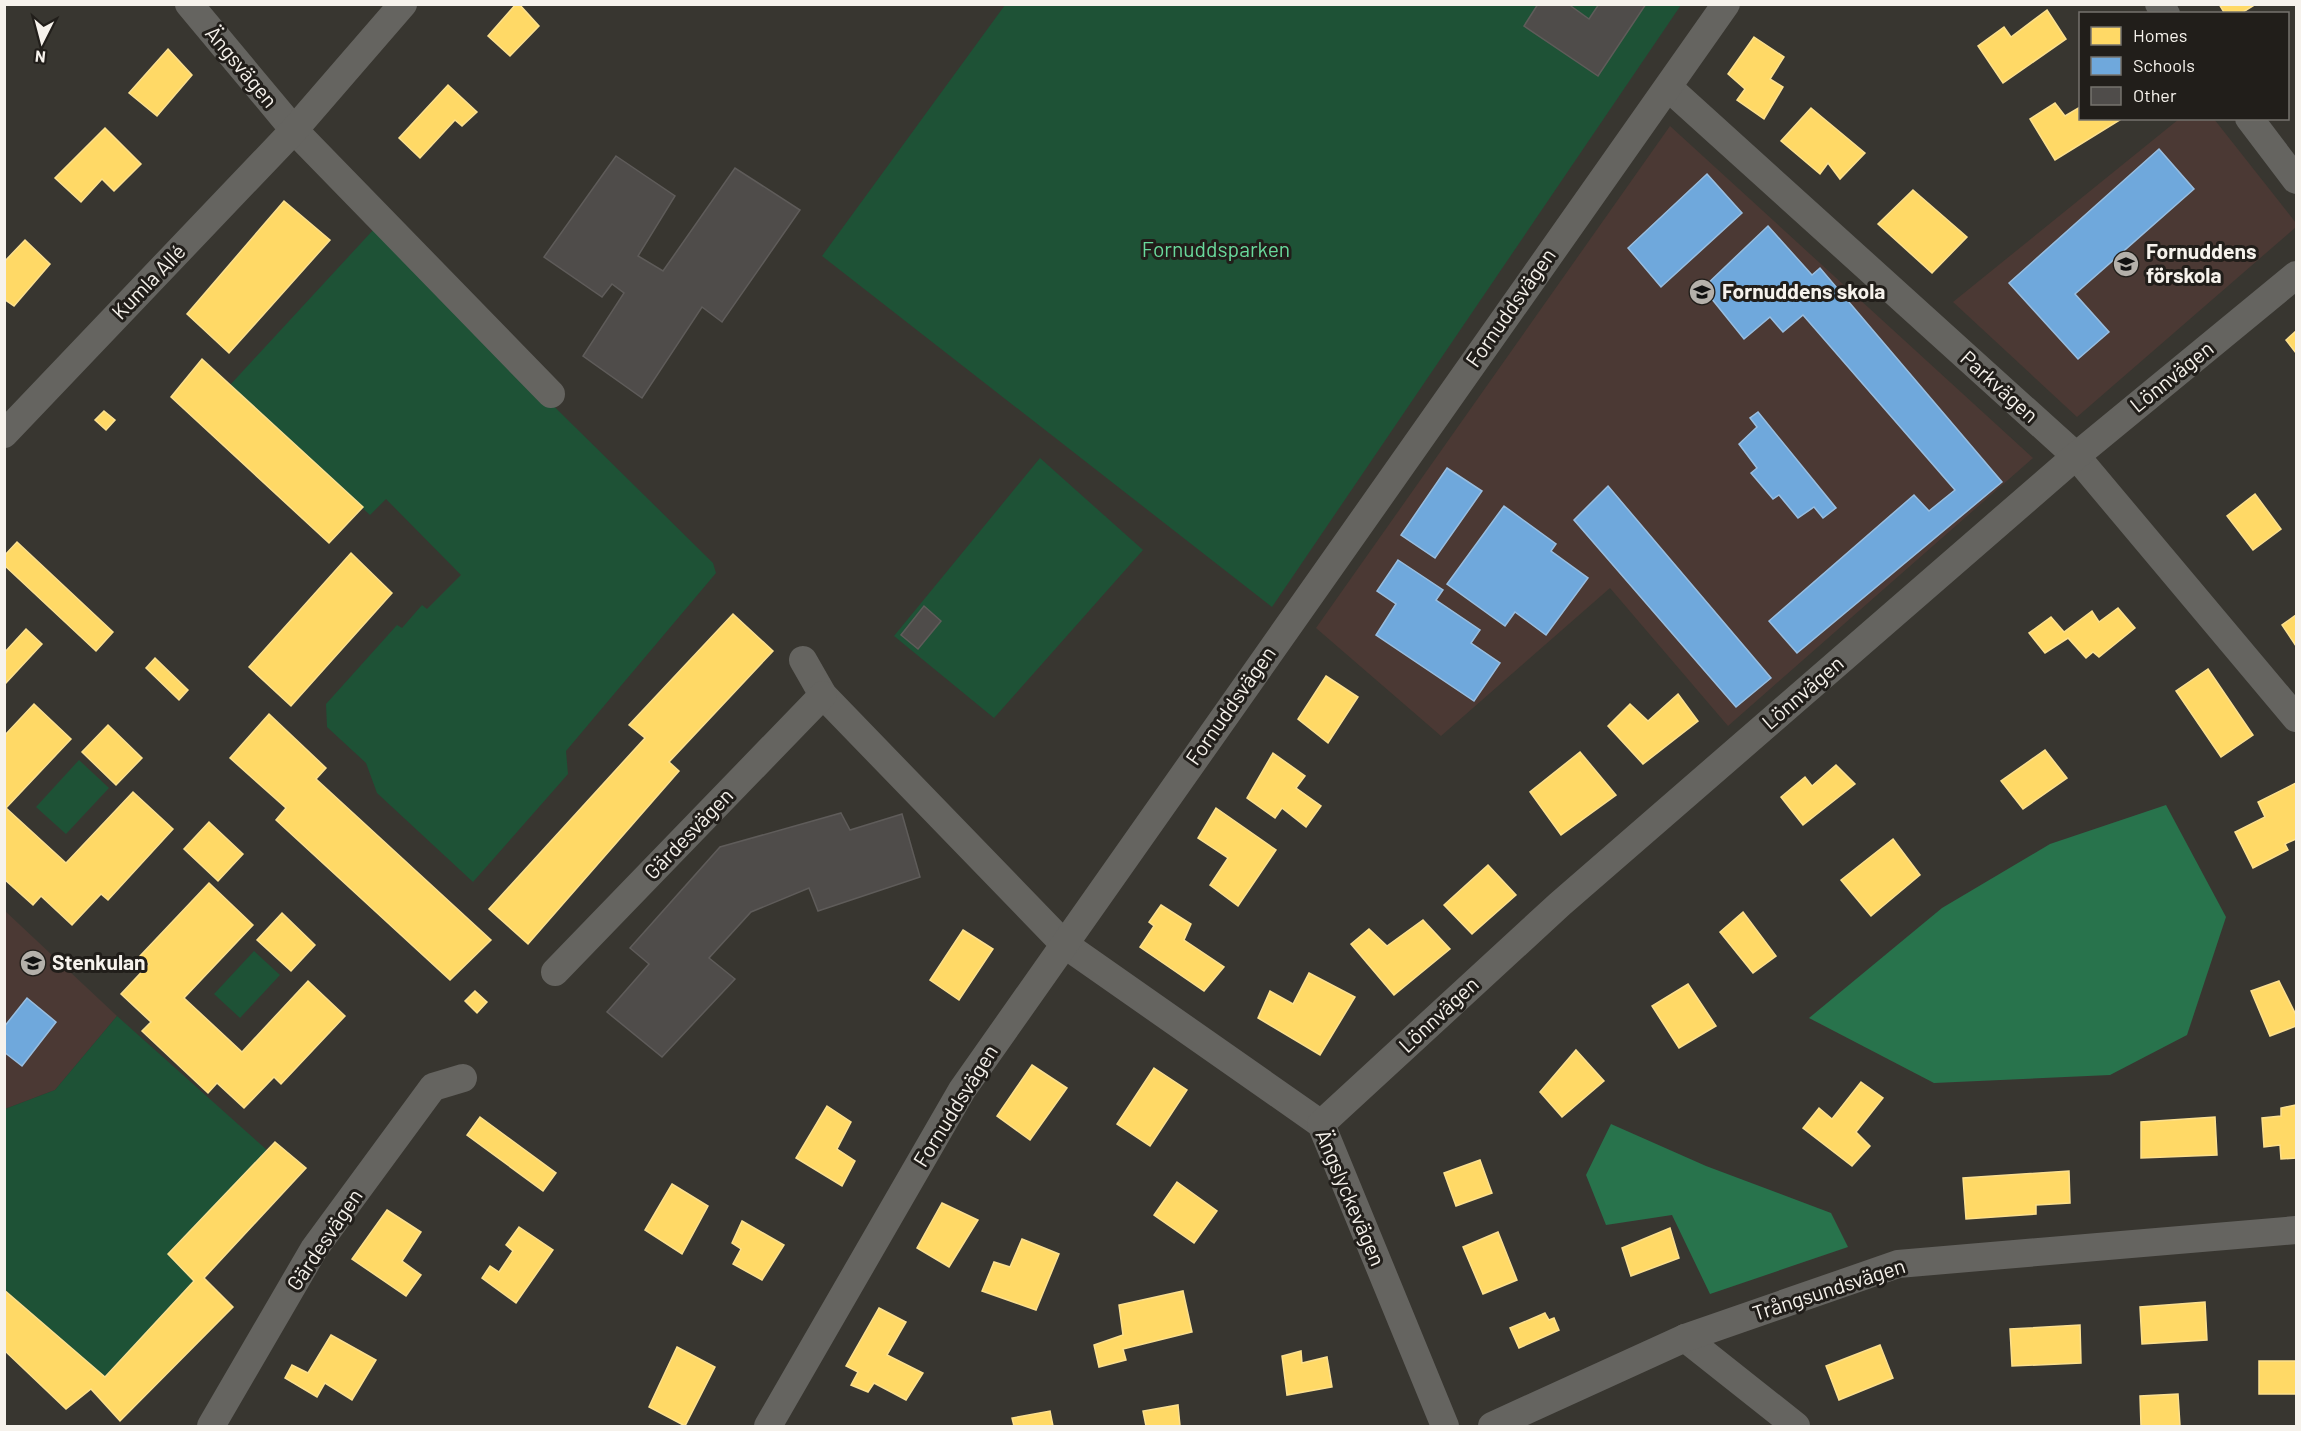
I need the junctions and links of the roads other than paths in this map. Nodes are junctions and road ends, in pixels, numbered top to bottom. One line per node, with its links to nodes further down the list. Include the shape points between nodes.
1 (189, 4): 6 (street, Ängsvägen)
2 (403, 4): 6 (street, Kumla Allé)
3 (1726, 4): 4 (street, Fornuddsvägen)
4 (1669, 88): 11 (street, Parkvägen); 15 (street, Fornuddsvägen)
5 (2251, 120): 7 (street)
6 (294, 130): 9 (street); 10 (street, Kumla Allé)
7 (2296, 180)
8 (2296, 275): 11 (street, Lönnvägen)
9 (551, 394)
10 (4, 434)
11 (2076, 456): 14 (street, Parkvägen); 18 (street, Lönnvägen, via 1560,904)
12 (803, 660): 13 (street)
13 (823, 695): 15 (street); 16 (street, Gärdesvägen)
14 (2296, 718)
15 (1064, 944): 18 (street, Ängslyckevägen); 22 (street, Fornuddsvägen, via 962,1090)
16 (555, 972)
17 (463, 1078): 21 (street, Gärdesvägen, via 433,1087 314,1249)
18 (1321, 1124): 23 (street, Ängslyckevägen)
19 (2296, 1230): 20 (street, Trångsundsvägen, via 1898,1264)
20 (1685, 1338): 24 (street, Trångsundsvägen); 25 (street)
21 (211, 1426)
22 (768, 1426)
23 (1445, 1426)
24 (1492, 1426)
25 (1796, 1426)

